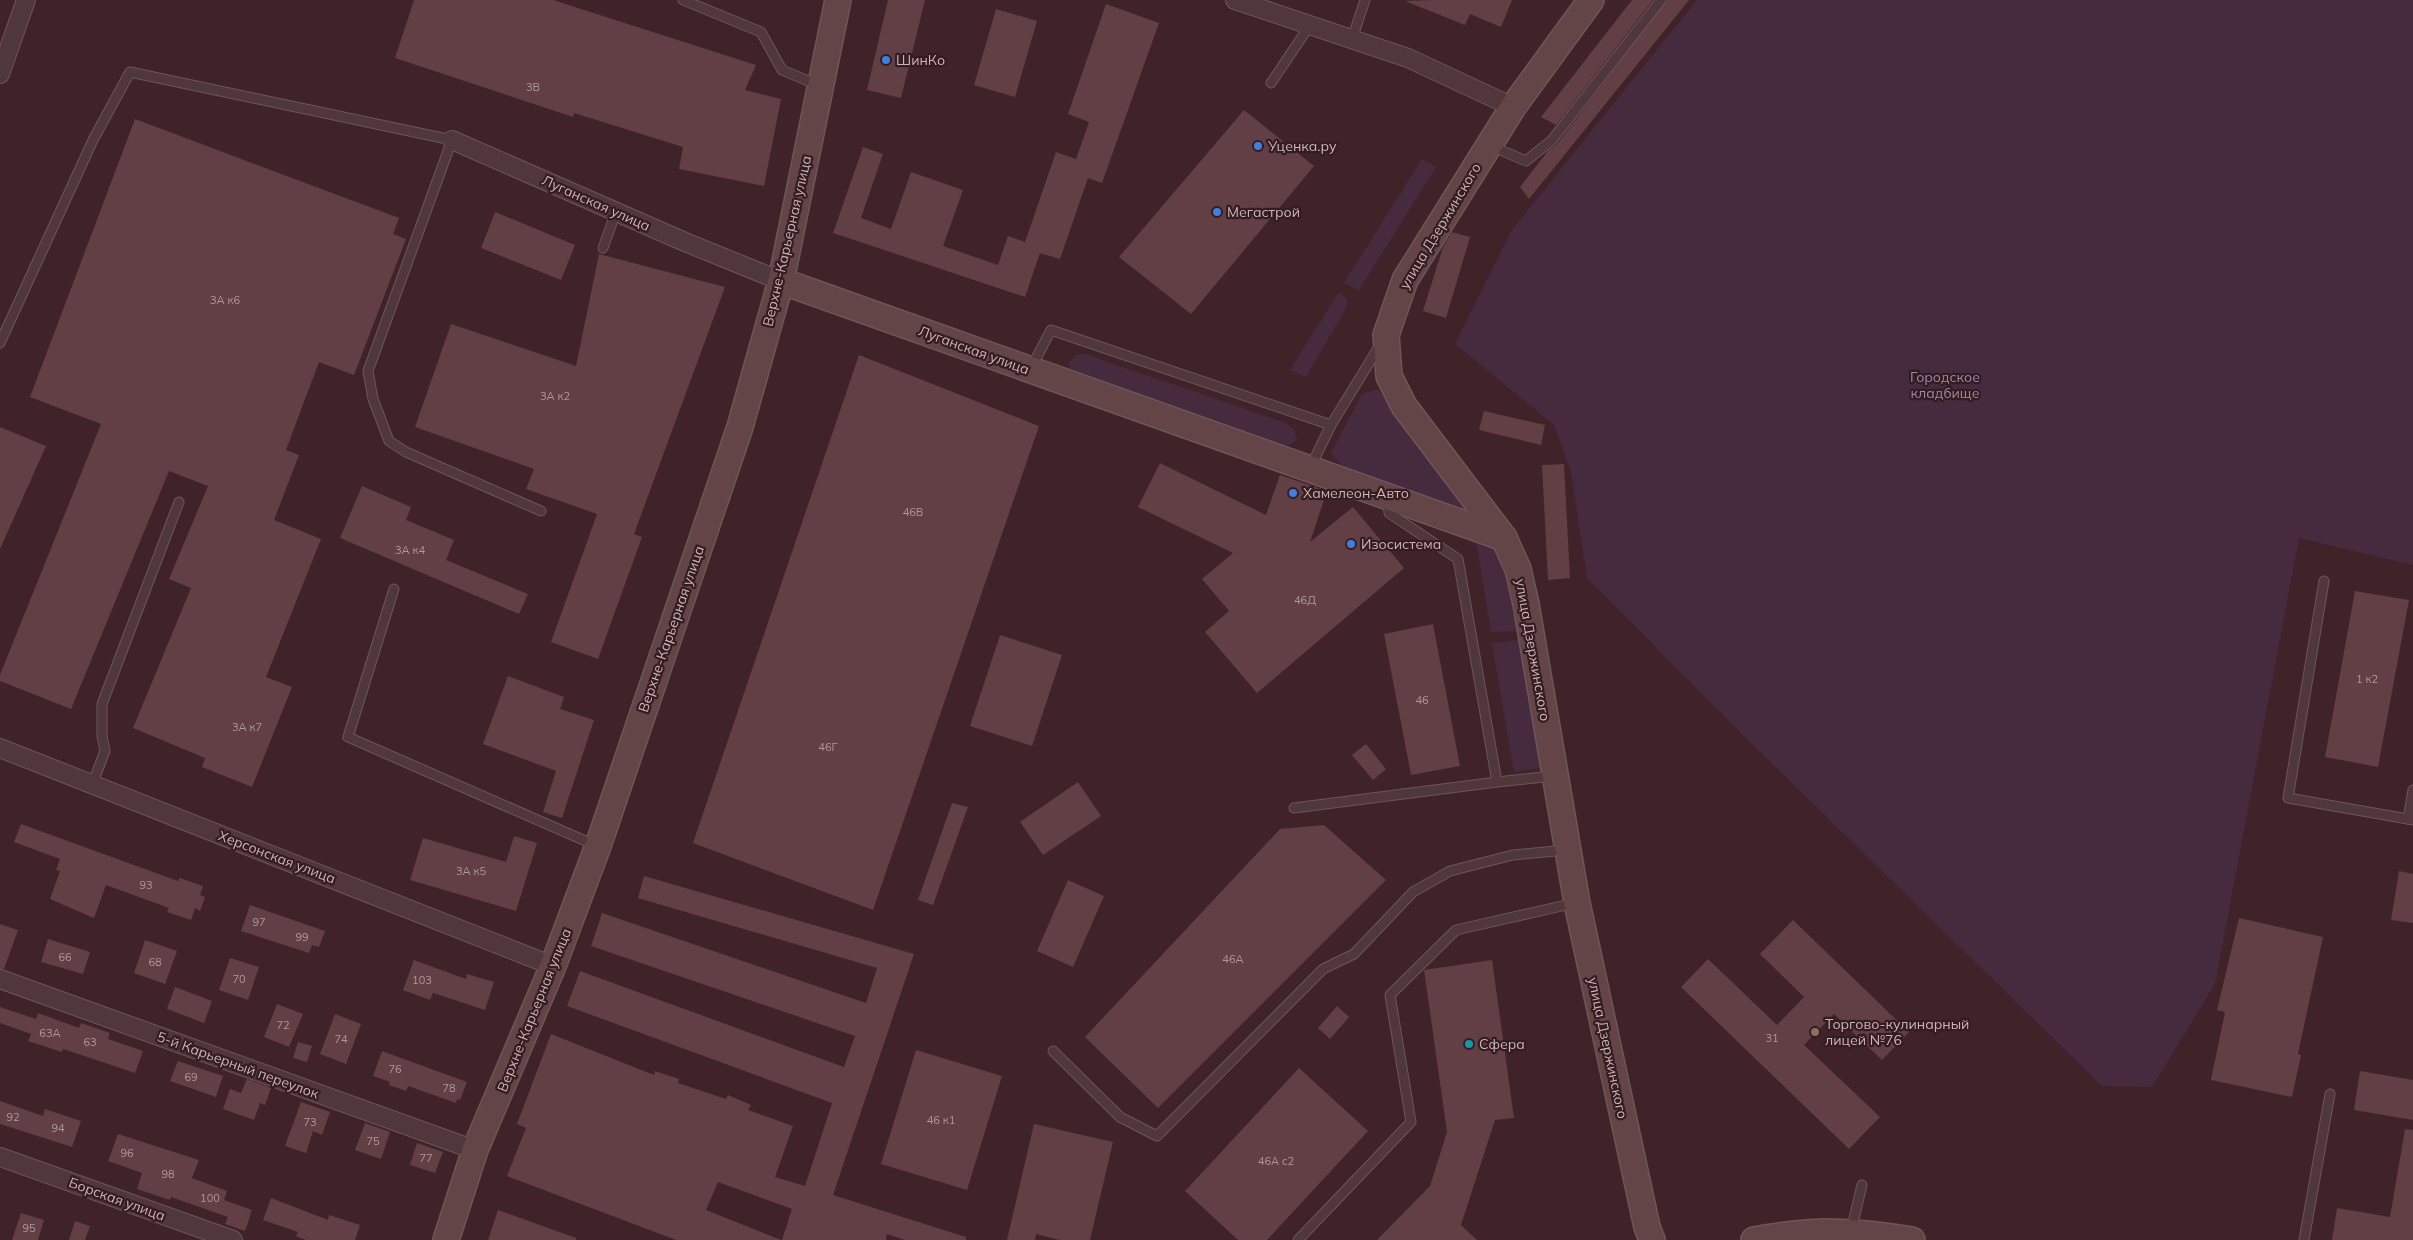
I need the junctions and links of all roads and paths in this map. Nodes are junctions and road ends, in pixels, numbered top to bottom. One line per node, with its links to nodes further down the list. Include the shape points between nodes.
1 (26, 0): 10 (street)
2 (683, 0): 12 (lane, via 761,32 782,70)
3 (838, 0): 12 (street, Верхне-Карьерная улица)
4 (1234, 0): 8 (street)
5 (1365, 0): 9 (lane)
6 (1591, 0): 13 (street, улица Дзержинского)
7 (1661, 0): 15 (lane, via 1552,140 1526,162)
8 (1310, 25): 9 (street); 11 (lane)
9 (1352, 39): 13 (street, via 1408,58)
10 (0, 74)
11 (1271, 83)
12 (821, 86): 18 (street, Верхне-Карьерная улица)
13 (1513, 107): 15 (street, улица Дзержинского)
14 (452, 140): 16 (street, Луганская улица); 20 (lane, via 130,72 93,140); 26 (lane, via 368,371 373,399 389,441 406,452)
15 (1489, 145): 19 (street, улица Дзержинского, via 1405,280)
16 (616, 212): 17 (lane); 18 (street, Луганская улица)
17 (603, 248)
18 (781, 281): 21 (street, Луганская улица); 37 (street, Верхне-Карьерная улица, via 740,427)
19 (1386, 335): 22 (lane); 27 (street, улица Дзержинского, via 1389,376 1404,406)
20 (0, 343)
21 (1030, 370): 22 (lane, via 1050,330); 23 (street, Луганская улица)
22 (1331, 425): 23 (lane)
23 (1310, 468): 24 (street, Луганская улица)
24 (1388, 497): 27 (street, Луганская улица); 32 (lane, via 1389,513 1458,559)
25 (179, 502): 33 (lane, via 102,704 105,751)
26 (540, 511)
27 (1504, 538): 31 (street, улица Дзержинского, via 1518,569 1526,604)
28 (2324, 581): 36 (lane, via 2288,798)
29 (394, 589): 37 (lane, via 348,738)
30 (0, 748): 33 (street, Херсонская улица)
31 (1556, 776): 32 (lane); 38 (street, улица Дзержинского)
32 (1497, 782): 35 (lane)
33 (92, 785): 40 (street, Херсонская улица)
34 (2413, 790): 36 (lane)
35 (1294, 808)
36 (2410, 820)
37 (598, 846): 40 (street, Верхне-Карьерная улица)
38 (1568, 849): 39 (street, улица Дзержинского); 42 (lane, via 1513,855 1450,871 1413,892 1354,954 1323,969 1156,1136 1120,1117)
39 (1577, 903): 51 (lane, via 1456,930 1390,995 1410,1122); 52 (street, улица Дзержинского)
40 (553, 966): 44 (street, Верхне-Карьерная улица)
41 (0, 979): 44 (street, 5-й Карьерный переулок)
42 (1053, 1051)
43 (2330, 1094): 55 (lane)
44 (475, 1150): 50 (street, Верхне-Карьерная улица)
45 (0, 1157): 49 (street, Борская улица)
46 (1862, 1185): 47 (lane)
47 (1850, 1231): 48 (street); 54 (street)
48 (1820, 1235): 53 (street)
49 (233, 1240)
50 (446, 1240)
51 (1298, 1240)
52 (1652, 1240)
53 (1754, 1240)
54 (1912, 1240)
55 (2304, 1240)

